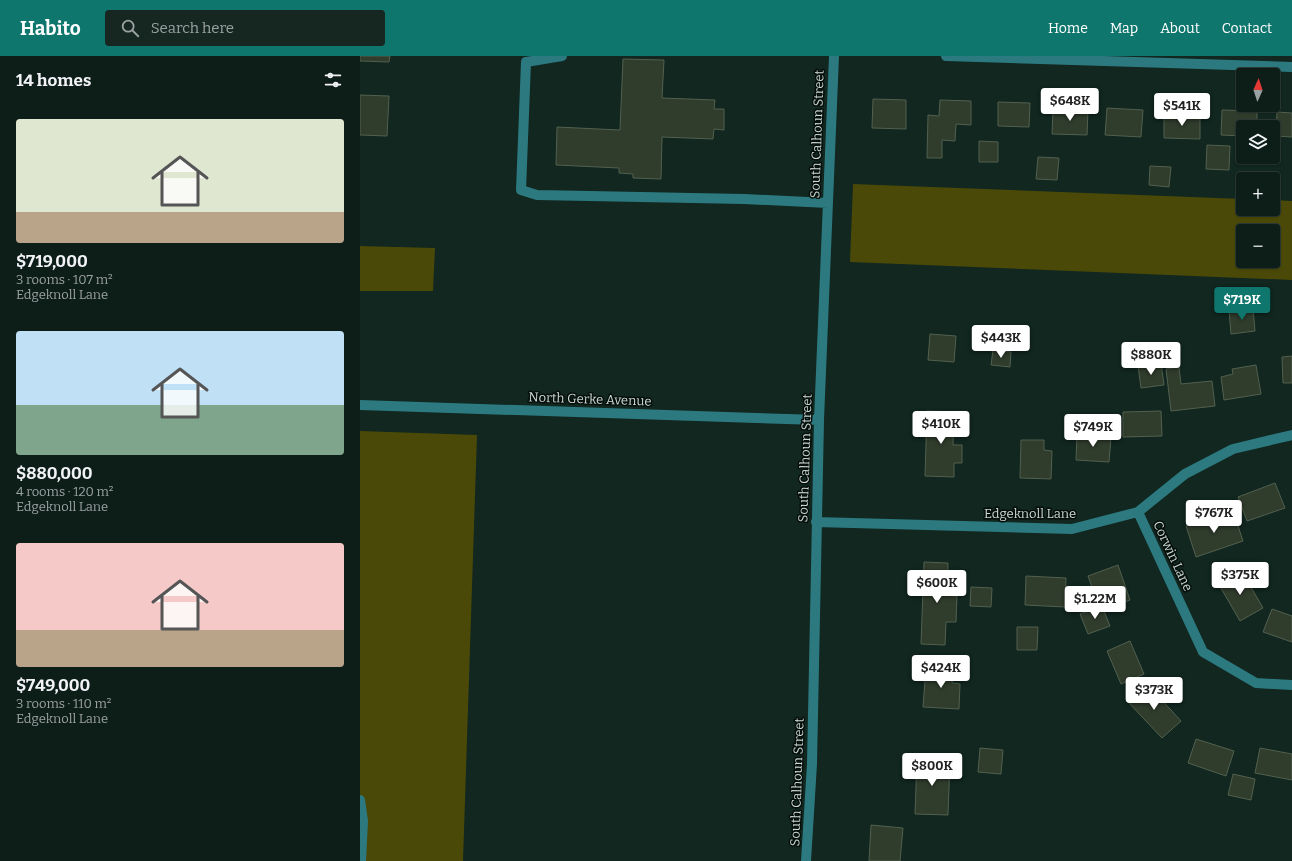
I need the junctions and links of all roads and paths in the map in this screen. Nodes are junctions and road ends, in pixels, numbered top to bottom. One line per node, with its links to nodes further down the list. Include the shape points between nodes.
1 (562, 56): 5 (street, via 526,62 521,190 537,195)
2 (834, 56): 5 (street, South Calhoun Street)
3 (946, 56): 4 (street)
4 (1292, 67)
5 (828, 203): 7 (street, South Calhoun Street)
6 (360, 405): 7 (street, North Gerke Avenue)
7 (819, 420): 10 (street, South Calhoun Street)
8 (1292, 435): 9 (street, Edgeknoll Lane, via 1233,449 1185,474)
9 (1138, 512): 10 (street, Edgeknoll Lane, via 1072,529); 11 (street, Corwin Lane, via 1203,652 1256,684)
10 (816, 522): 14 (street, South Calhoun Street, via 812,764)
11 (1292, 685)
12 (360, 800): 13 (street, via 363,821)
13 (361, 861)
14 (806, 861)

